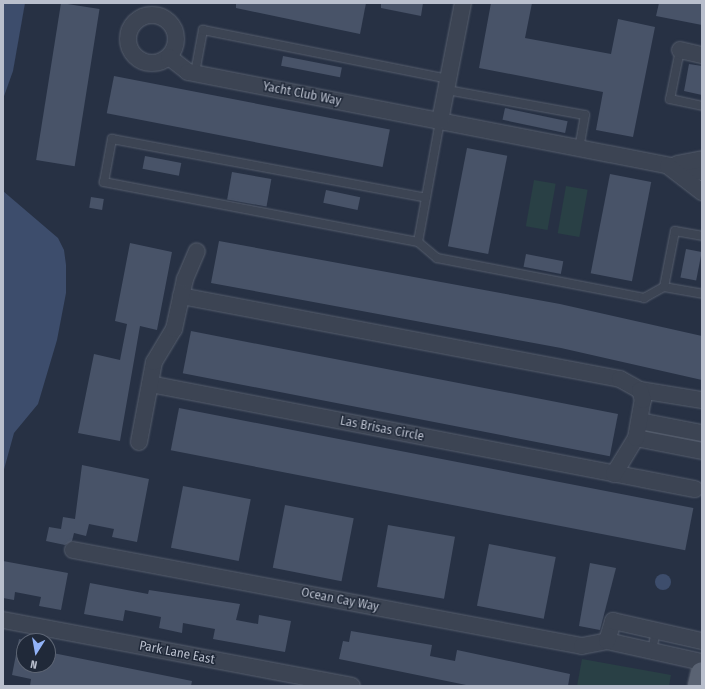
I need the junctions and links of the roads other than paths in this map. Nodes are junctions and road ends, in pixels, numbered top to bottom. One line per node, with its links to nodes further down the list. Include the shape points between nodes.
1 (463, 3): 6 (street)
2 (680, 50): 3 (street); 7 (lane, via 670,100)
3 (702, 55)
4 (169, 58): 5 (street, Yacht Club Way)
5 (195, 73): 6 (lane, via 203,30); 8 (street, Yacht Club Way)
6 (448, 84): 8 (street); 9 (lane, via 585,115)
7 (702, 106)
8 (440, 121): 9 (street, Yacht Club Way); 14 (lane)
9 (579, 148): 11 (street, Yacht Club Way)
10 (702, 160): 11 (street, Yacht Club Way)
11 (668, 166): 12 (street, Yacht Club Way); 13 (street, Yacht Club Way)
12 (702, 172)
13 (702, 192)
14 (426, 198): 16 (lane); 16 (lane, via 112,139 105,175 104,182)
15 (702, 236): 18 (lane, via 675,231)
16 (418, 242): 18 (lane, via 437,258 644,298)
17 (198, 251): 20 (street)
18 (664, 287): 19 (lane)
19 (702, 294)
20 (181, 296): 21 (street, via 174,329 154,362); 22 (street, via 620,379)
21 (150, 384): 28 (street); 31 (street, Las Brisas Circle)
22 (640, 390): 23 (street); 24 (street)
23 (702, 400)
24 (640, 421): 25 (street); 27 (street)
25 (676, 428): 26 (street); 29 (lane)
26 (702, 433)
27 (636, 438): 29 (street); 31 (street)
28 (139, 442)
29 (672, 445): 30 (street)
30 (702, 451)
31 (614, 474): 32 (street, Las Brisas Circle)
32 (695, 489)
33 (72, 550): 37 (street, Ocean Cay Way, via 582,646)
34 (3, 620): 42 (street, Park Lane East)
35 (656, 631): 36 (street, Ocean Cay Way); 38 (street, Ocean Cay Way); 39 (lane)
36 (633, 636): 37 (street, Ocean Cay Way); 37 (street, Ocean Cay Way, via 613,621); 39 (street, Ocean Cay Way)
37 (607, 641)
38 (702, 641)
39 (652, 650): 40 (street, Ocean Cay Way)
40 (702, 662)
41 (702, 673): 43 (main road)
42 (352, 686)
43 (699, 686)

